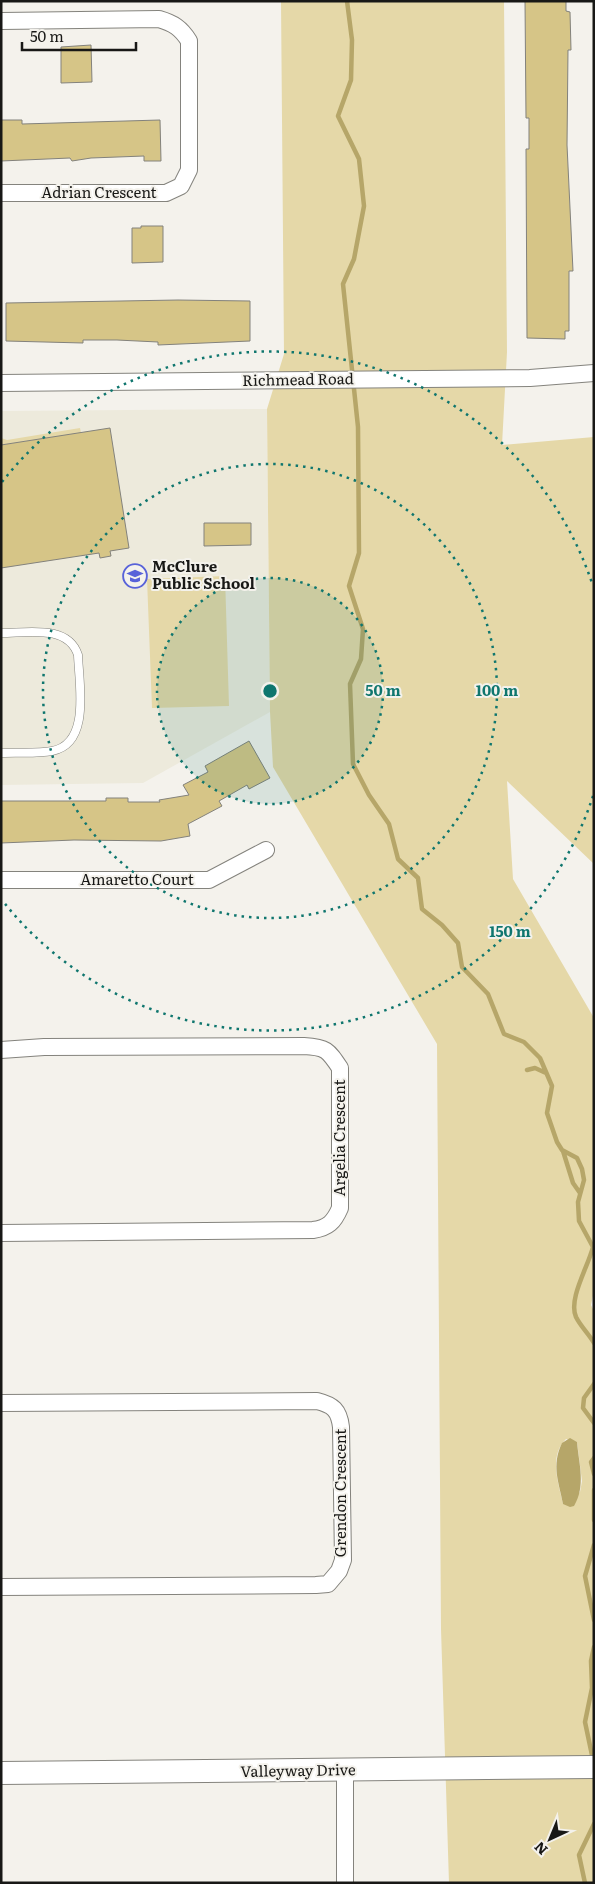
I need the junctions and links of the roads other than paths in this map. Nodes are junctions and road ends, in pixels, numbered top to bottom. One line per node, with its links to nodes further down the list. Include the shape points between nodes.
1 (1, 21): 2 (street, Adrian Crescent, via 159,19 172,22 189,41 189,170 181,186 166,193)
2 (1, 193)
3 (594, 373): 4 (street, Richmead Road, via 530,378)
4 (1, 383)
5 (1, 632): 6 (lane, via 61,635 75,646 78,655 79,722 76,734 66,746 52,751)
6 (1, 753)
7 (266, 850): 8 (street, Amaretto Court, via 209,880)
8 (1, 880)
9 (1, 1050): 10 (street, Argelia Crescent, via 304,1046 321,1047 340,1068 340,1208 334,1220 324,1228)
10 (1, 1233)
11 (1, 1404): 12 (street, Grendon Crescent, via 317,1401 329,1404 340,1416 341,1427 343,1560 328,1584 316,1585)
12 (1, 1587)
13 (594, 1767): 14 (street, Valleyway Drive)
14 (345, 1771): 15 (street, Valleyway Drive); 16 (street)
15 (1, 1773)
16 (345, 1883)

